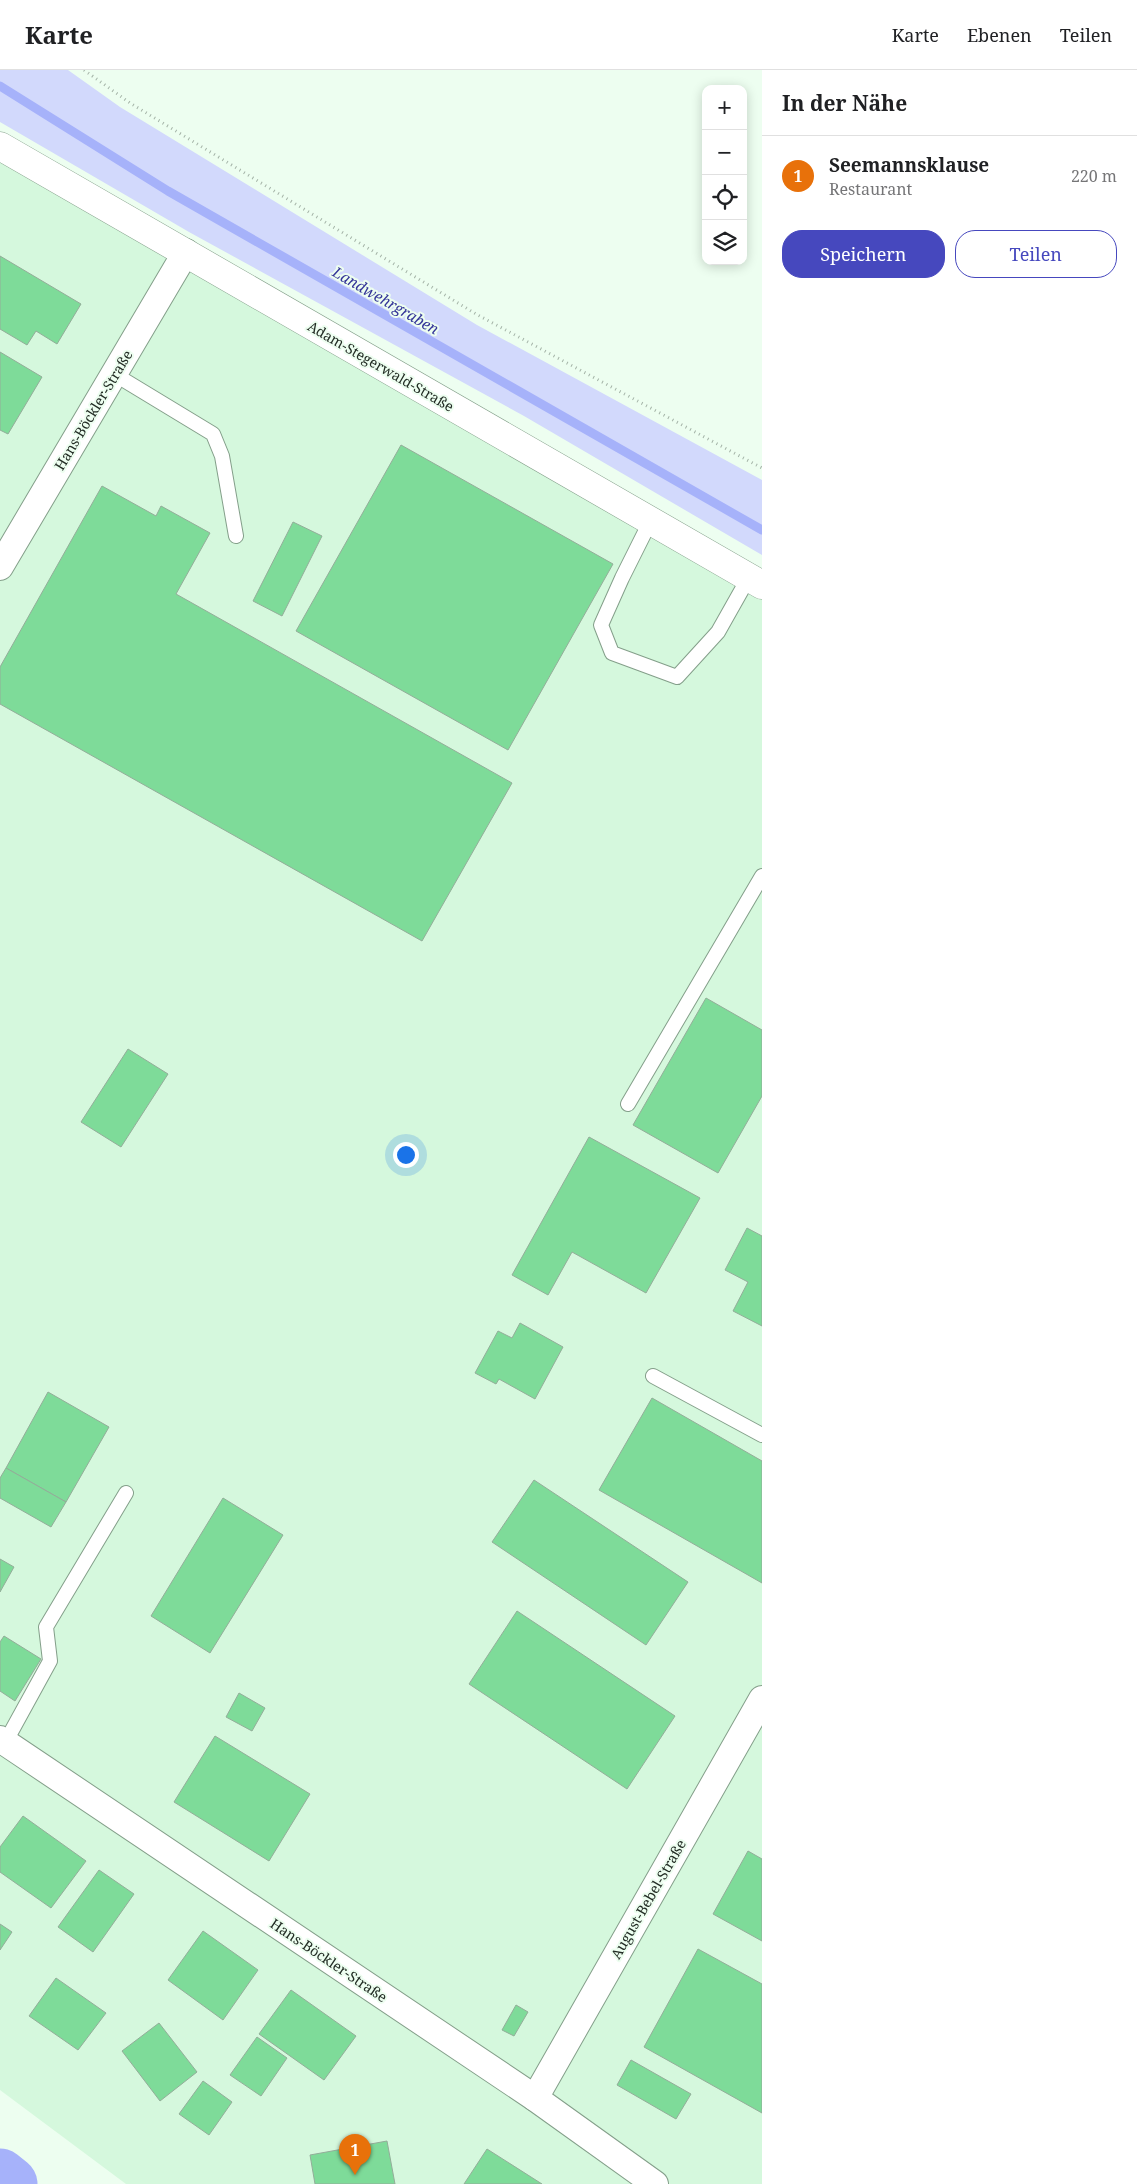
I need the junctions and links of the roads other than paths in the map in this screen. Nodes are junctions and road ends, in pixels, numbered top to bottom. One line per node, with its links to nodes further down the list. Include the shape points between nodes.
1 (0, 146): 2 (main road, Adam-Stegerwald-Straße)
2 (186, 252): 3 (street, Hans-Böckler-Straße); 4 (main road, Adam-Stegerwald-Straße)
3 (114, 374): 5 (lane, via 213,434 222,456); 6 (street, Hans-Böckler-Straße)
4 (650, 522): 7 (main road, Adam-Stegerwald-Straße); 7 (lane, via 601,625 612,653 677,677 718,632)
5 (236, 536)
6 (0, 567)
7 (755, 581)
8 (762, 876): 9 (lane)
9 (628, 1104)
10 (652, 1376): 11 (lane)
11 (762, 1435)
12 (126, 1493): 14 (lane, via 46,1627 50,1661)
13 (762, 1699): 15 (street, August-Bebel-Straße)
14 (3, 1741): 15 (street, Hans-Böckler-Straße)
15 (535, 2098): 16 (street, Hans-Böckler-Straße)
16 (655, 2184)

